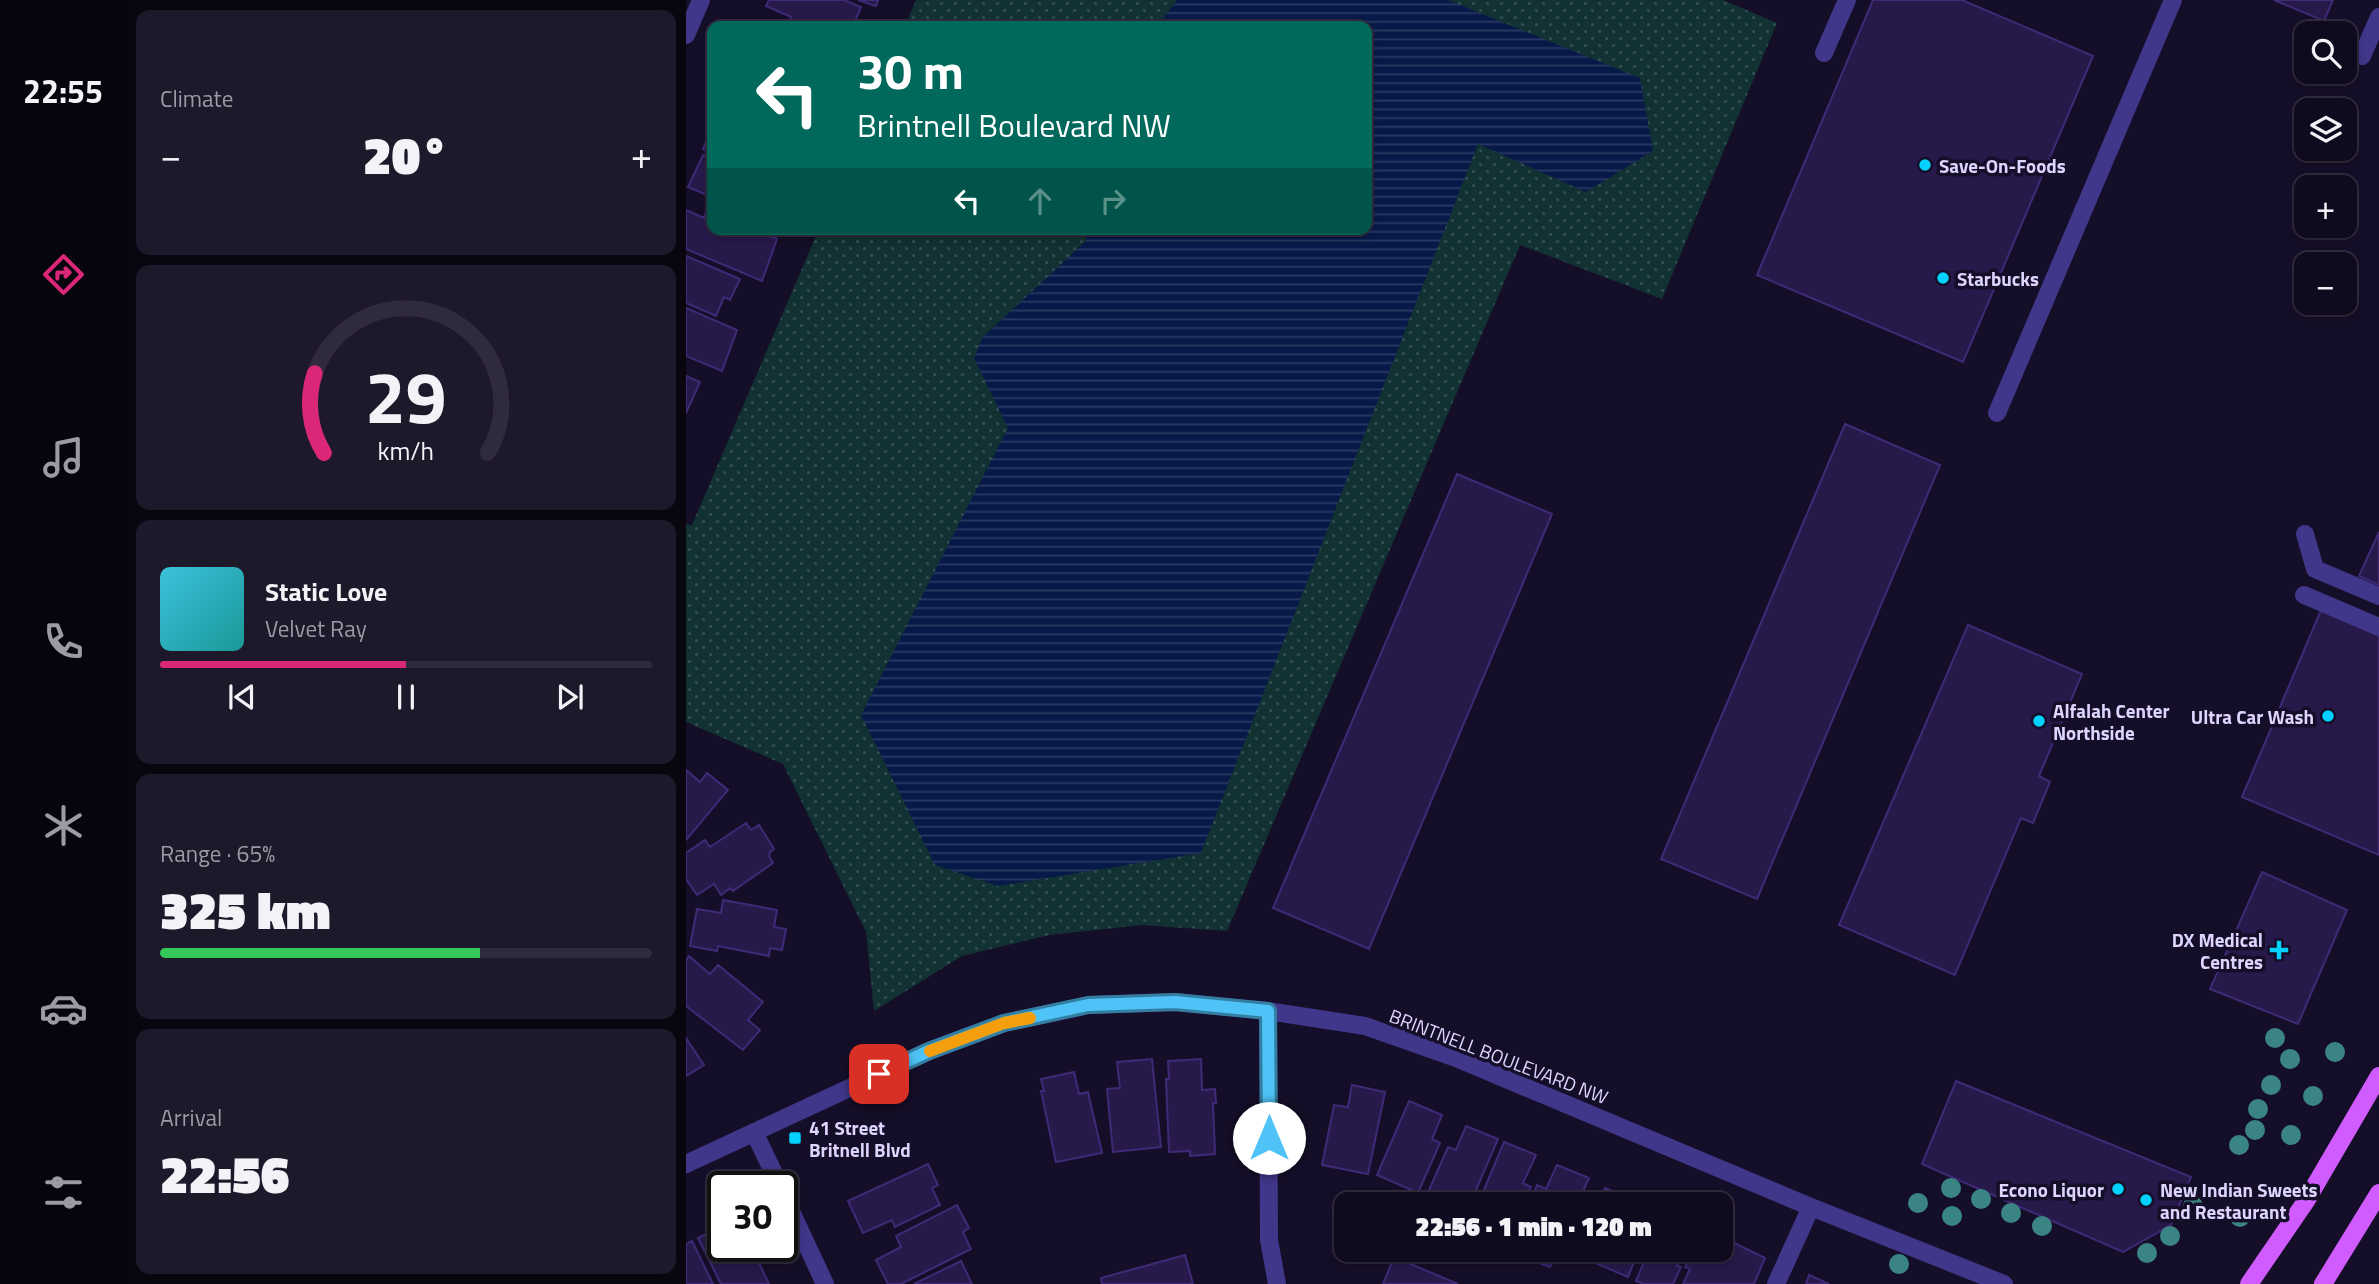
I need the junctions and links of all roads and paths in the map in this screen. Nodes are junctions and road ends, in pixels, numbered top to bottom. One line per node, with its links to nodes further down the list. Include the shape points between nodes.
1 (701, 0): 5 (street)
2 (1847, 0): 6 (street)
3 (2173, 0): 8 (street)
4 (2379, 17): 7 (street)
5 (686, 35)
6 (1824, 52)
7 (2362, 56)
8 (1997, 413)
9 (2305, 534): 11 (street, via 2315,569)
10 (2304, 596): 12 (street)
11 (2379, 596)
12 (2379, 627)
13 (1268, 1011): 15 (street, BRINTNELL BOULEVARD NW, via 1175,1002 1088,1005 1004,1023 929,1051); 19 (street, BRINTNELL BOULEVARD NW, via 1365,1026 1456,1058); 22 (street, via 1269,1240)
14 (2379, 1076): 25 (main road, via 2306,1201)
15 (754, 1132): 16 (street, BRINTNELL BOULEVARD NW); 17 (street)
16 (686, 1164)
17 (773, 1171)
18 (2379, 1193): 26 (main road)
19 (1811, 1207): 23 (street); 24 (street, BRINTNELL BOULEVARD NW)
20 (798, 1226): 21 (street)
21 (825, 1284)
22 (1278, 1284)
23 (1776, 1284)
24 (2004, 1284)
25 (2249, 1284)
26 (2323, 1284)

